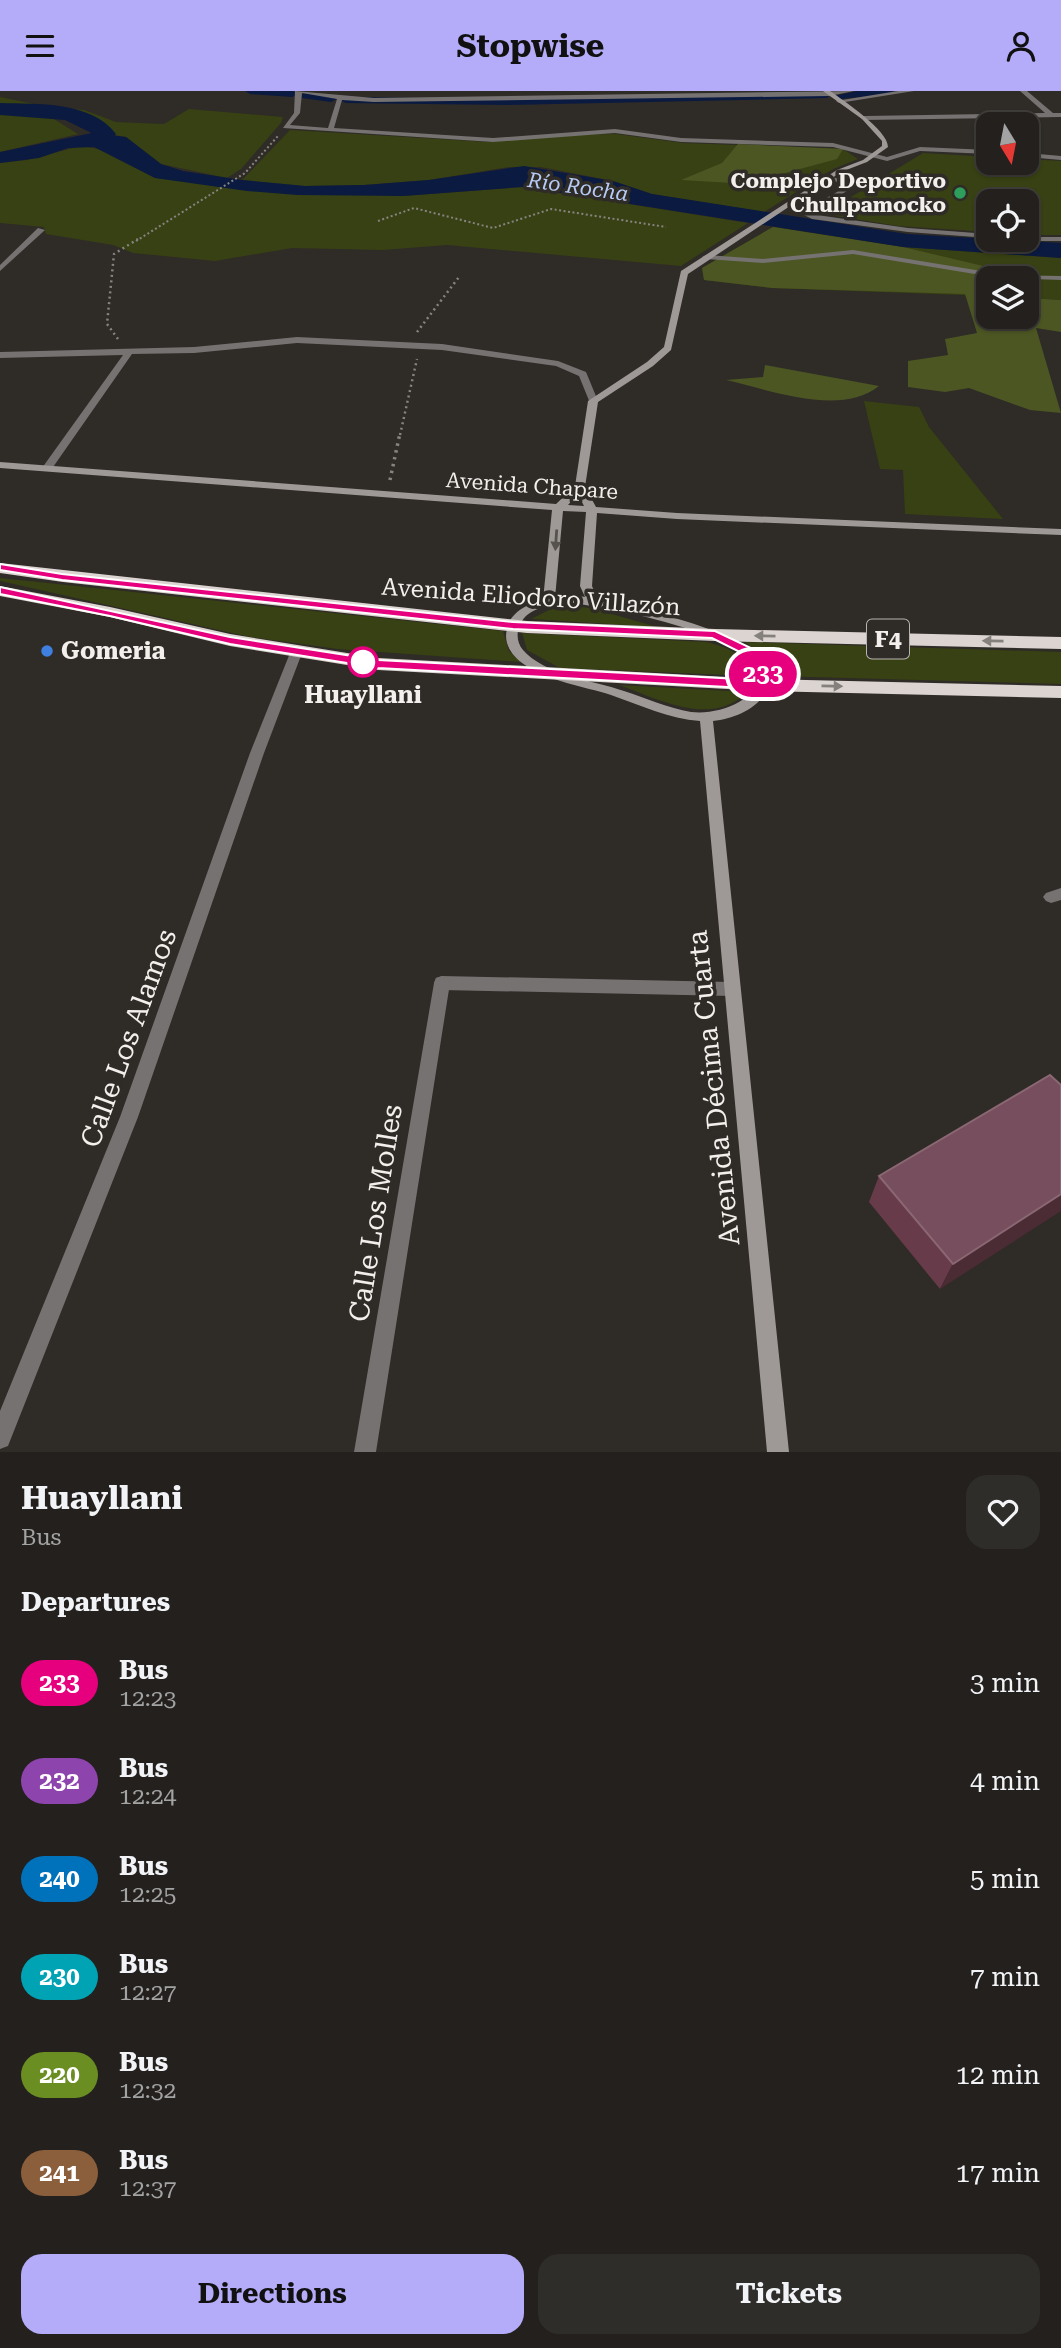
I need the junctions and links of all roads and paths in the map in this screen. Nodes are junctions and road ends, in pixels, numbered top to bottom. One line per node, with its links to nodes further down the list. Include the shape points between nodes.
1 (851, 91): 5 (street)
2 (911, 91): 9 (street)
3 (1023, 91): 10 (street)
4 (298, 92): 7 (street); 13 (street, via 297,113)
5 (827, 92): 6 (street); 9 (main road)
6 (659, 94): 8 (street)
7 (340, 95): 8 (street); 14 (street)
8 (533, 95)
9 (838, 101): 12 (main road)
10 (1051, 115): 11 (street); 12 (street)
11 (1061, 115)
12 (864, 118): 16 (main road, via 885,140 884,147)
13 (285, 127): 14 (street); 31 (path, via 245,173 114,254 107,324)
14 (330, 130): 16 (street, via 494,140 615,131 681,140 833,145)
15 (976, 151): 16 (street, via 920,149 896,158)
16 (871, 156): 19 (main road)
17 (1040, 156): 18 (street)
18 (1061, 158)
19 (828, 178): 23 (street, via 855,184 807,213 815,217); 26 (main road)
20 (378, 221): 21 (path, via 414,208 493,228 551,209)
21 (666, 226)
22 (41, 230): 27 (street)
23 (976, 235)
24 (1039, 239): 25 (street)
25 (1061, 239)
26 (706, 257): 29 (street, via 763,261 853,252 1006,277); 33 (main road, via 684,273 668,348)
27 (0, 269)
28 (459, 277): 30 (path, via 411,340)
29 (1061, 278)
30 (419, 347): 31 (street, via 297,340); 33 (street, via 558,364 583,374); 37 (path)
31 (129, 352): 32 (street); 35 (street)
32 (0, 355)
33 (593, 401): 36 (main road)
34 (0, 465): 35 (main road, Avenida Chapare)
35 (47, 468): 37 (main road, Avenida Chapare)
36 (580, 488): 38 (main road); 39 (main road)
37 (386, 494): 38 (main road, Avenida Chapare)
38 (558, 508): 39 (main road, Avenida Chapare); 44 (main road, one-way to 44)
39 (592, 510): 40 (main road, Avenida Chapare); 43 (main road, via 586,586)
40 (1061, 532)
41 (0, 568): 45 (highway, Avenida Eliodoro Villazón / F4)
42 (0, 591): 48 (highway, F4)
43 (593, 601): 44 (main road); 46 (main road)
44 (549, 602): 45 (main road, via 519,616)
45 (513, 626): 46 (highway, Avenida Eliodoro Villazón / F4); 49 (main road, via 513,645 520,654)
46 (715, 635): 47 (highway, Avenida Eliodoro Villazón / F4, one-way to 46); 50 (main road, via 748,652 763,673)
47 (1061, 643)
48 (296, 653): 49 (highway, F4, via 378,664); 54 (street, Calle Los Alamos, via 129,1118)
49 (552, 675): 50 (highway, F4); 52 (main road, via 683,715)
50 (764, 685): 51 (highway, F4, one-way to 51); 52 (main road, via 759,695 740,709)
51 (1061, 692)
52 (706, 717): 53 (main road, Avenida Décima Cuarta)
53 (731, 989): 55 (street, Calle Los Molles, via 442,983); 56 (main road, Avenida Décima Cuarta)
54 (0, 1439)
55 (365, 1452)
56 (778, 1452)

